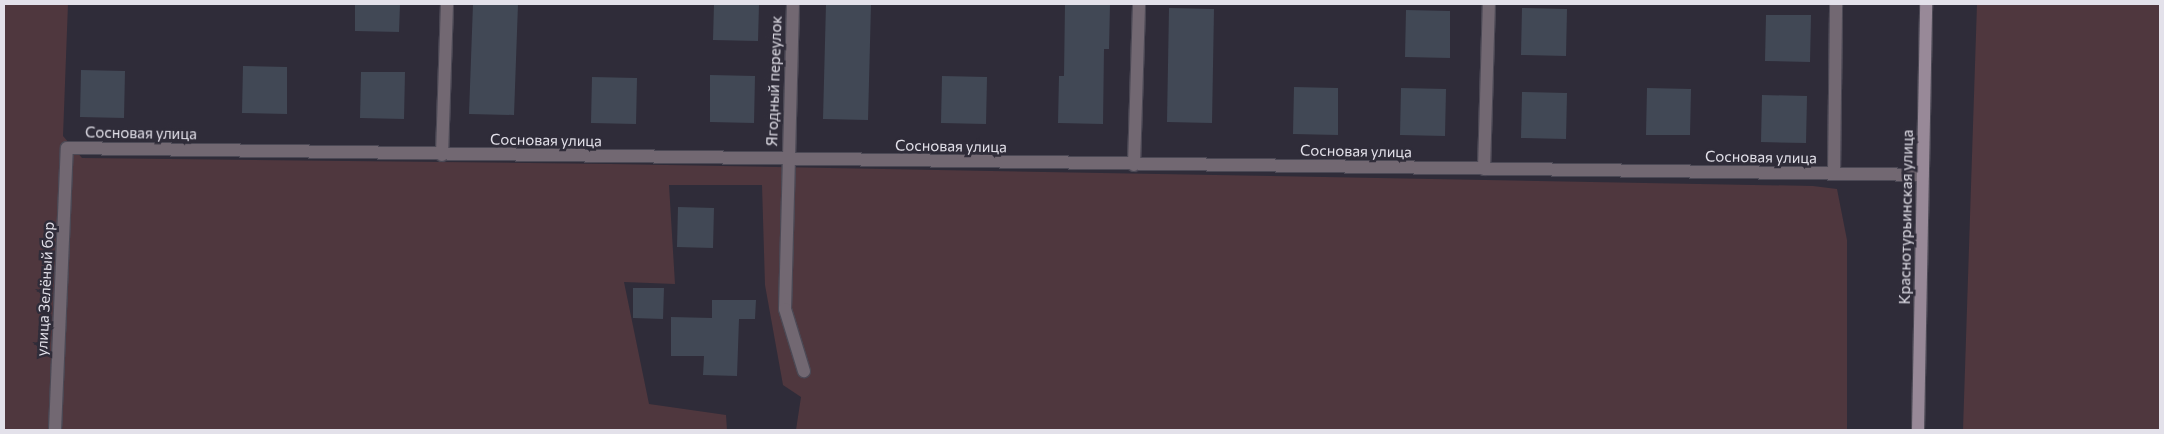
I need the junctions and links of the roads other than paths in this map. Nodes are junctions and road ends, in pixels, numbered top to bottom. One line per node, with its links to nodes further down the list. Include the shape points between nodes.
1 (447, 4): 8 (street)
2 (793, 4): 9 (street, Ягодный переулок)
3 (1139, 4): 10 (street)
4 (1488, 4): 11 (street)
5 (1836, 4): 12 (street)
6 (1926, 4): 13 (main road, Краснотурьинская улица)
7 (67, 148): 8 (street, Сосновая улица); 15 (street, улица Зелёный бор)
8 (442, 155): 9 (street, Сосновая улица)
9 (787, 159): 10 (street, Сосновая улица); 14 (street, Ягодный переулок, via 785,308)
10 (1134, 165): 11 (street, Сосновая улица)
11 (1484, 169): 12 (street, Сосновая улица)
12 (1834, 174): 13 (street, Сосновая улица)
13 (1923, 176): 16 (main road, Краснотурьинская улица)
14 (804, 371)
15 (55, 430)
16 (1918, 430)

